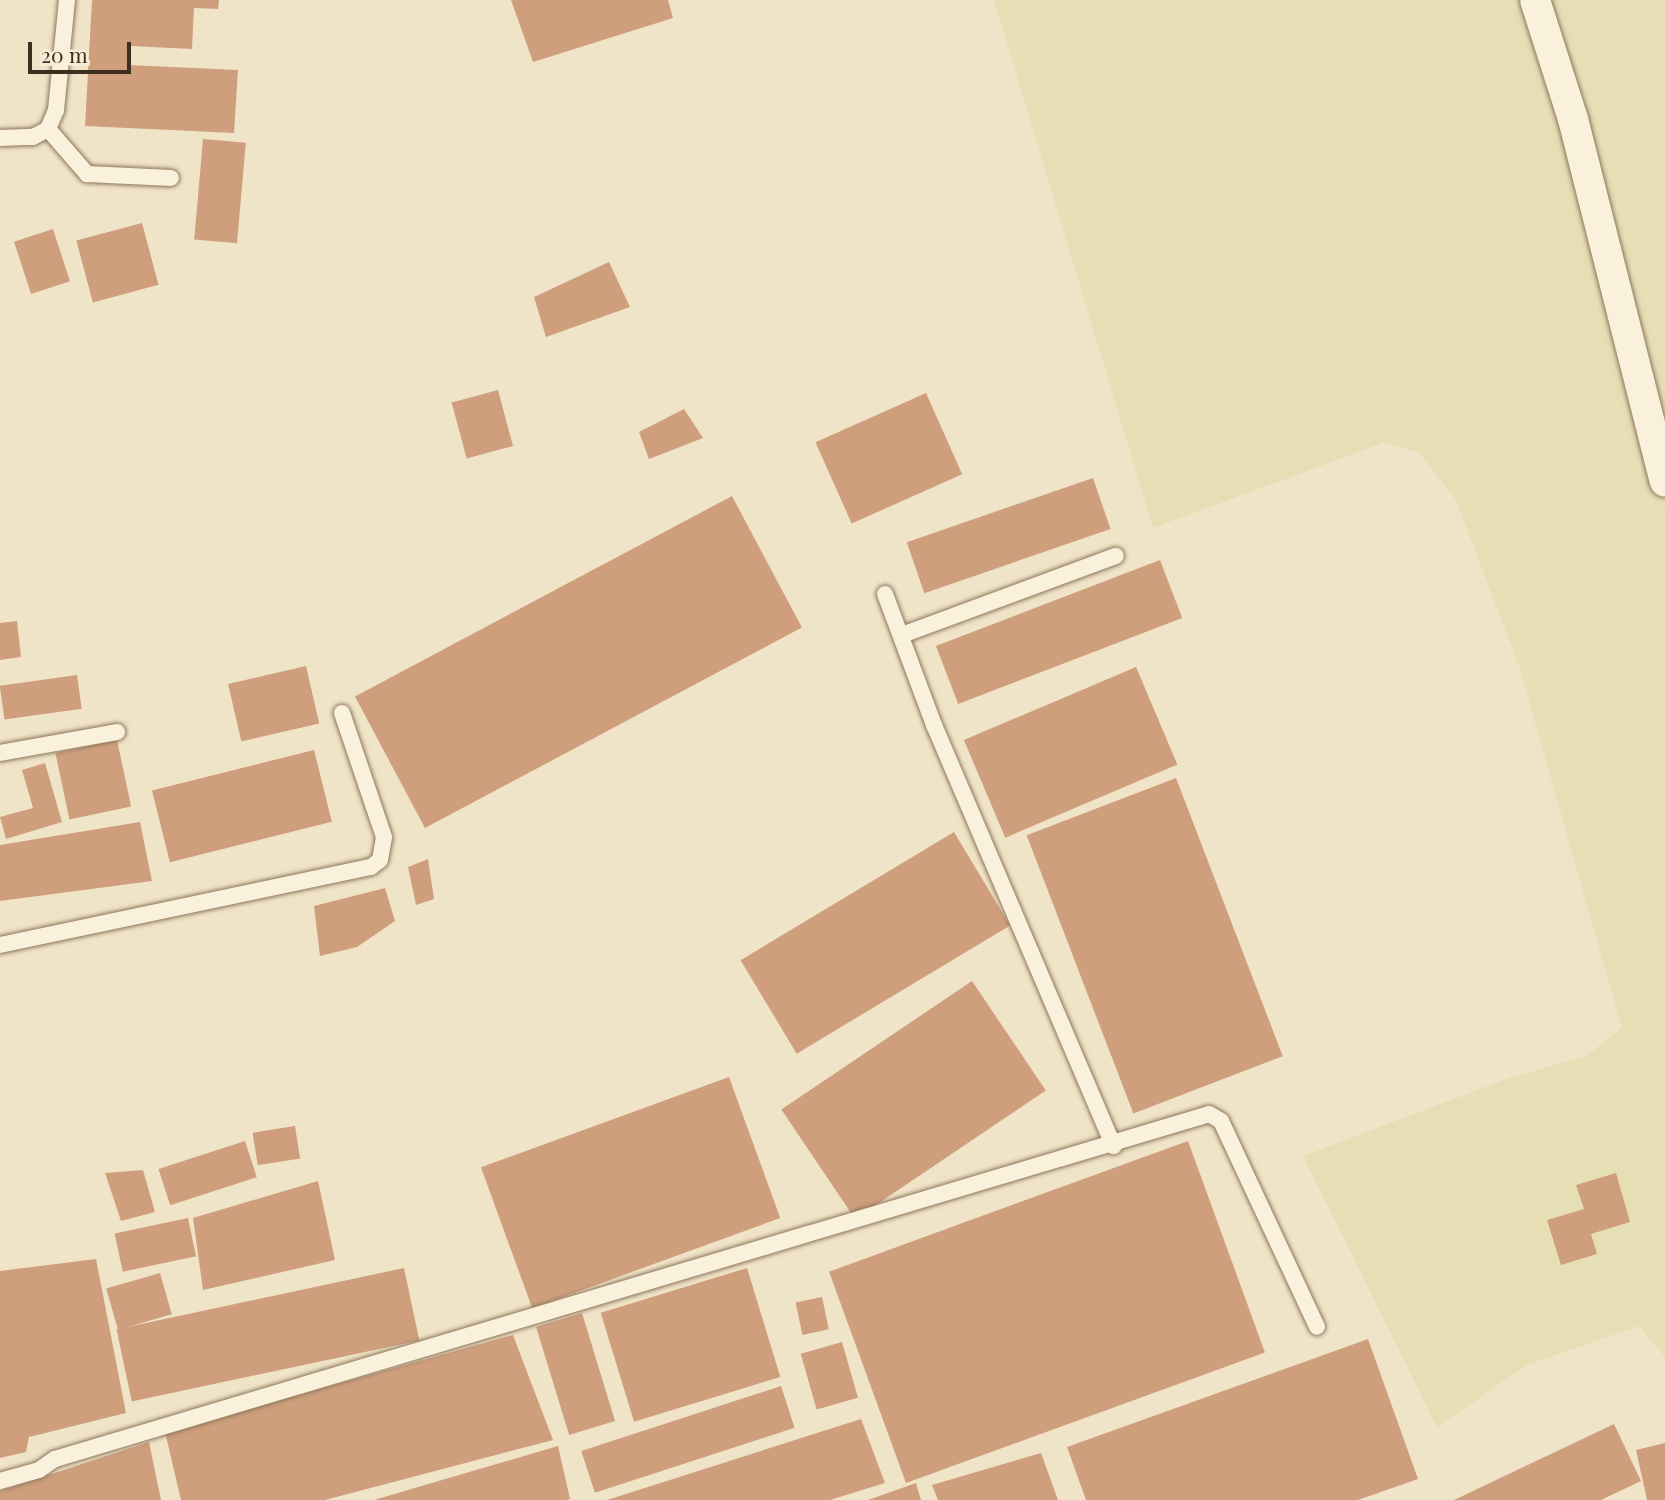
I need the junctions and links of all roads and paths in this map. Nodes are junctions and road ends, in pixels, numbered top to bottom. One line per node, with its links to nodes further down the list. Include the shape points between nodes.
1 (67, 0): 3 (lane, via 56,110)
2 (1535, 0): 6 (street, via 1573,119)
3 (48, 129): 4 (lane, via 33,137); 5 (lane, via 87,174)
4 (0, 138)
5 (171, 178)
6 (1665, 482)
7 (1116, 556): 9 (lane)
8 (885, 594): 9 (lane)
9 (902, 635): 14 (lane, via 934,725)
10 (342, 713): 13 (lane, via 384,836 380,860 371,867)
11 (117, 732): 12 (lane)
12 (0, 752)
13 (0, 945)
14 (1114, 1146): 15 (lane, via 1209,1114 1218,1117); 16 (lane, via 55,1459 39,1470)
15 (1317, 1327)
16 (0, 1482)

